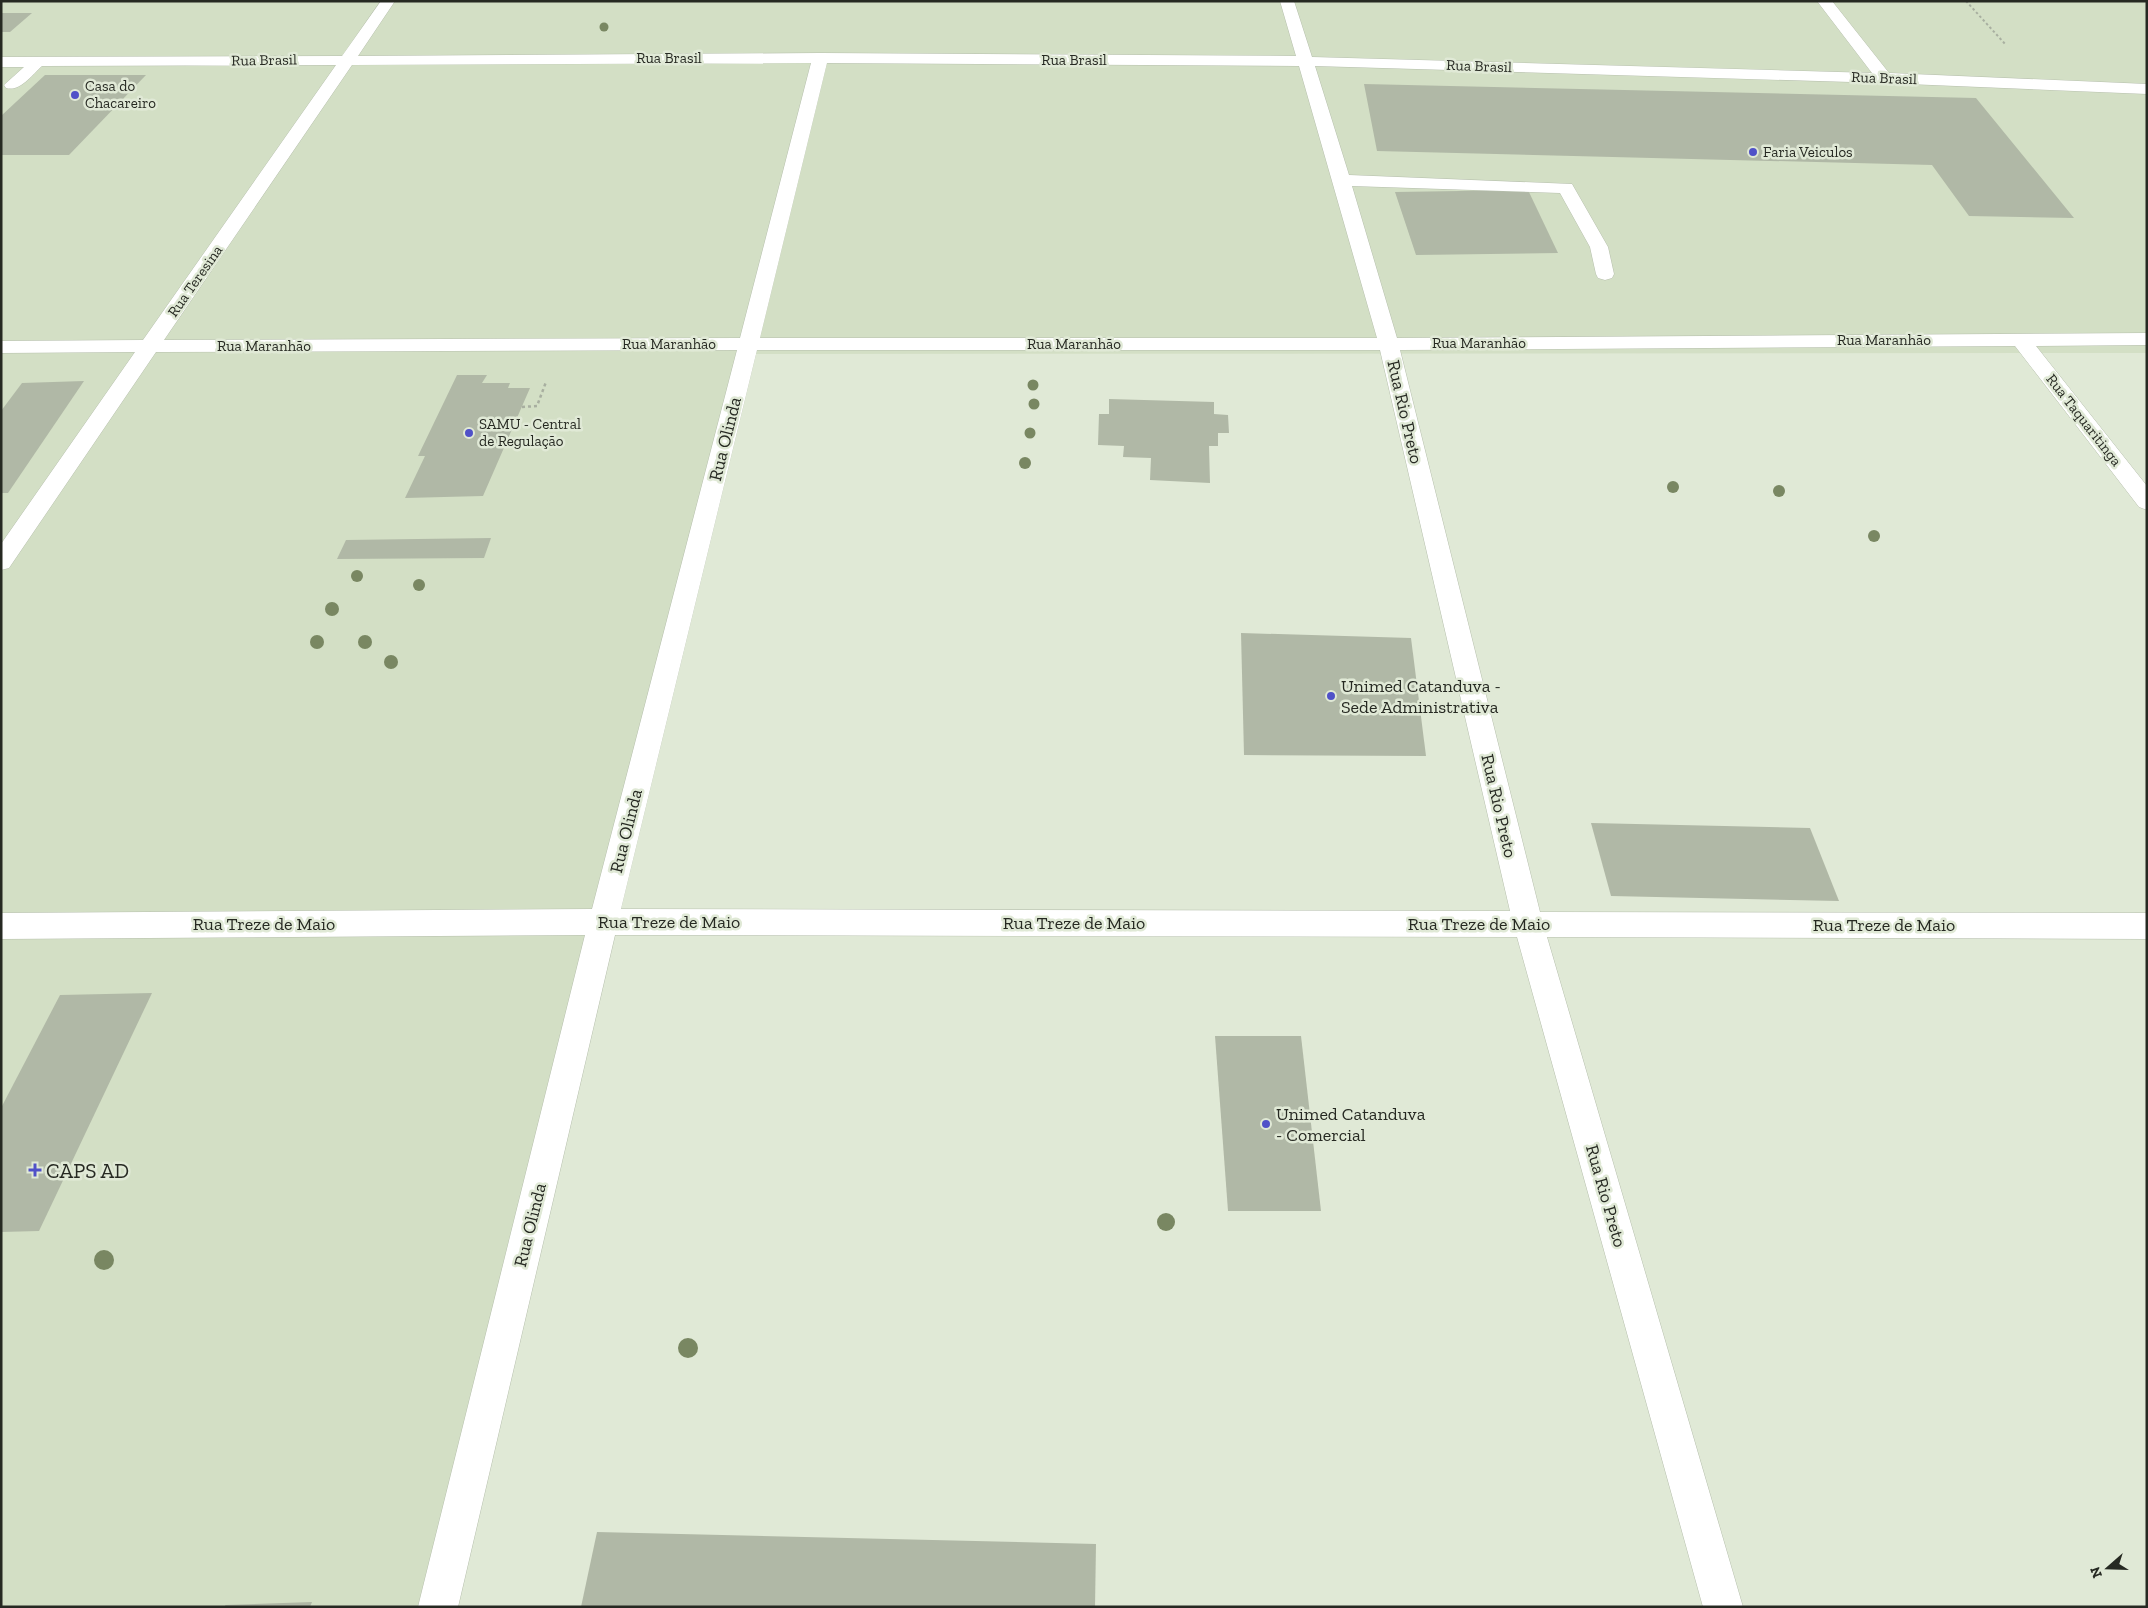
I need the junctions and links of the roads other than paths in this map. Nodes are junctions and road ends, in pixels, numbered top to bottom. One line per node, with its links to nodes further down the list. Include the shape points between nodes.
1 (388, 1): 5 (street, Rua Teresina)
2 (1287, 1): 6 (street, Rua Rio Preto)
3 (1824, 1): 9 (street)
4 (820, 58): 5 (street, Rua Brasil); 6 (street, Rua Brasil); 16 (street, Rua Olinda)
5 (349, 59): 8 (street, Rua Brasil); 18 (street, Rua Teresina)
6 (1306, 61): 9 (street, Rua Brasil); 12 (street, Rua Rio Preto)
7 (1, 62): 8 (street, Rua Brasil)
8 (38, 62): 10 (street)
9 (1884, 78): 11 (street, Rua Brasil)
10 (12, 85)
11 (2147, 89)
12 (1342, 180): 13 (street, via 1566,188 1599,247); 17 (street, Rua Rio Preto)
13 (1604, 274)
14 (2020, 339): 15 (street, Rua Maranhão); 17 (street, Rua Maranhão); 20 (street, Rua Taquaritinga)
15 (2147, 339)
16 (749, 344): 17 (street, Rua Maranhão); 18 (street, Rua Maranhão); 22 (street, Rua Olinda)
17 (1389, 344): 23 (street, Rua Rio Preto)
18 (150, 346): 19 (street, Rua Maranhão); 21 (street, Rua Teresina)
19 (1, 348)
20 (2147, 502)
21 (1, 562)
22 (603, 922): 23 (street, Rua Treze de Maio); 24 (street, Rua Treze de Maio); 26 (street, Rua Olinda)
23 (1528, 924): 25 (street, Rua Treze de Maio); 27 (street, Rua Rio Preto)
24 (1, 926)
25 (2147, 926)
26 (438, 1607)
27 (1724, 1607)

